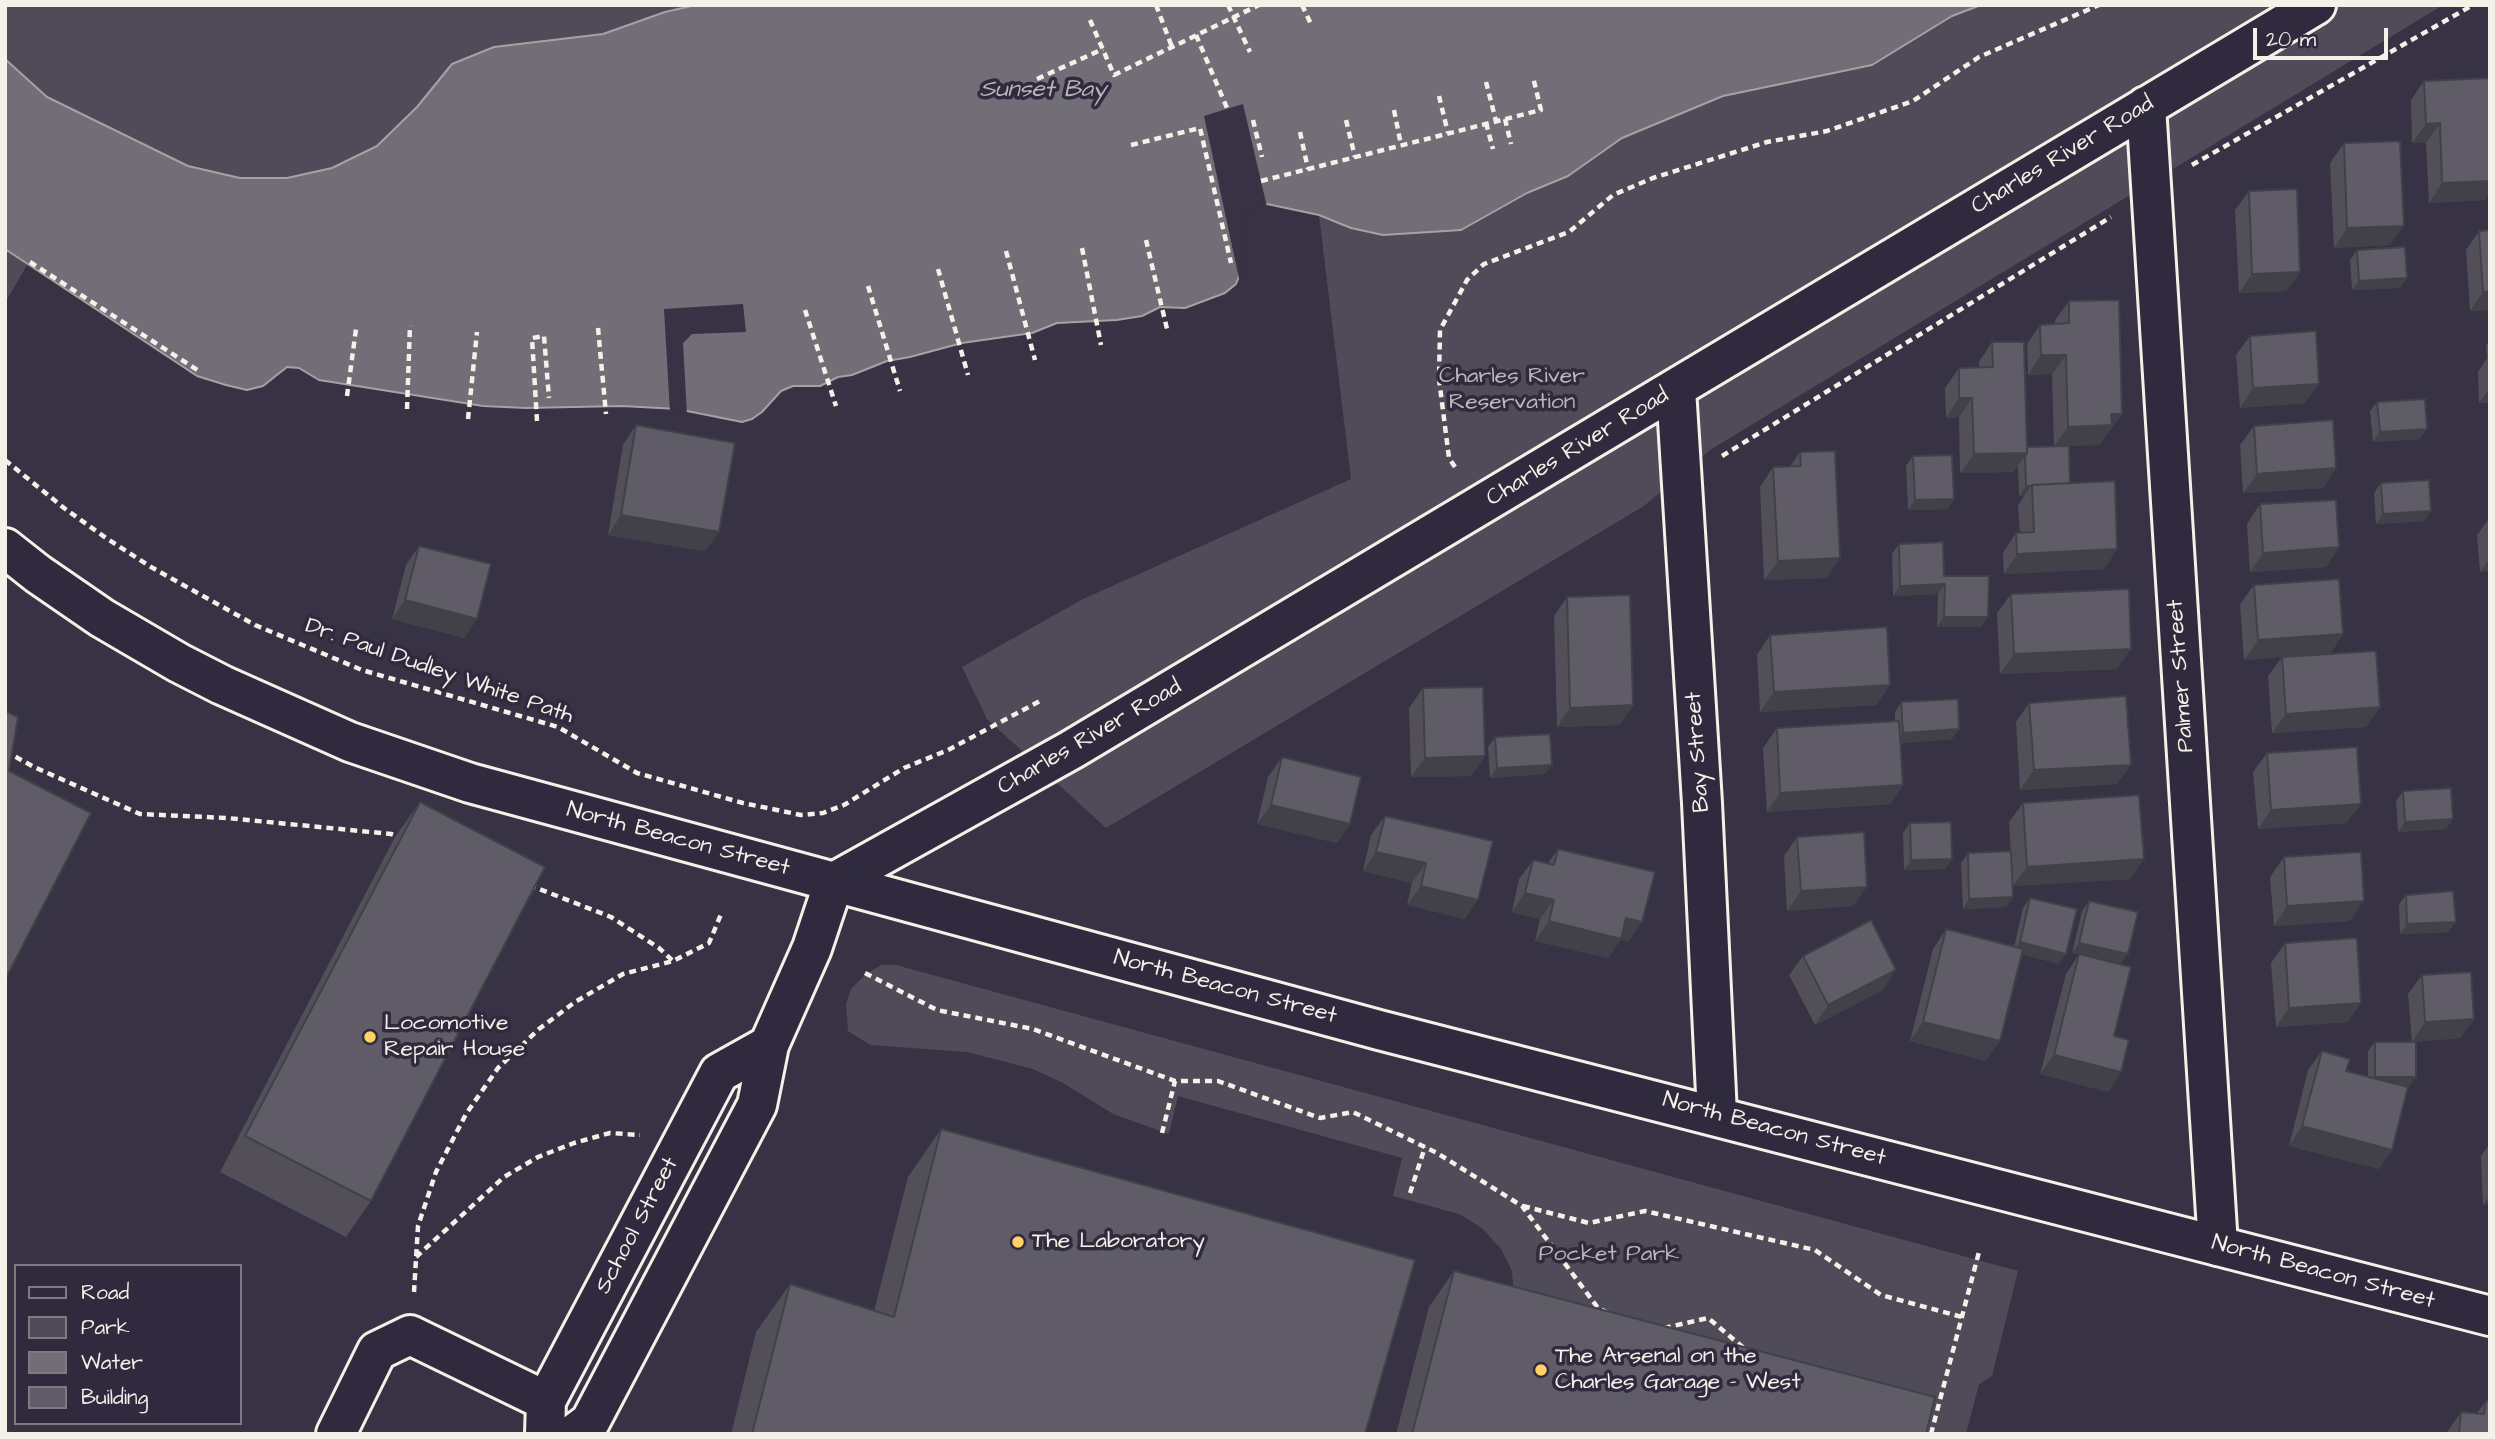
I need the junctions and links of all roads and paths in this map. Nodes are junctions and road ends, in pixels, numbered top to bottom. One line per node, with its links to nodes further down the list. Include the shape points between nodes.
1 (1156, 5): 12 (path)
2 (1228, 5): 8 (path)
3 (1259, 5): 8 (path)
4 (1302, 5): 10 (path)
5 (2099, 5): 67 (path, via 1979,57 1913,101 1827,131 1768,142 1653,178 1613,195 1569,232 1484,264 1467,280 1440,330 1439,379 1449,458)
6 (2316, 5): 19 (street, Charles River Road)
7 (2473, 5): 35 (path)
8 (1234, 17): 11 (path); 14 (path)
9 (1090, 20): 13 (path)
10 (1311, 24)
11 (1196, 35): 12 (path); 20 (path)
12 (1172, 47): 13 (path, via 1114,75)
13 (1103, 49): 16 (path)
14 (1250, 51)
15 (1533, 77): 22 (path, via 1541,110)
16 (1037, 79)
17 (1486, 82): 25 (path)
18 (1439, 96): 28 (path)
19 (2146, 106): 56 (street, Charles River Road); 85 (street, Palmer Street)
20 (1227, 108)
21 (1394, 110): 31 (path)
22 (1505, 119): 25 (path); 29 (path)
23 (1253, 120): 33 (path)
24 (1346, 120): 34 (path)
25 (1496, 121): 26 (path)
26 (1486, 123): 28 (path); 32 (path)
27 (1300, 132): 36 (path)
28 (1448, 133): 31 (path)
29 (1511, 144)
30 (1131, 145): 43 (path, via 1200,128)
31 (1401, 145): 34 (path)
32 (1493, 149)
33 (1262, 157)
34 (1355, 157): 36 (path)
35 (2192, 165)
36 (1308, 169): 37 (path)
37 (1261, 181)
38 (2112, 216): 66 (path)
39 (1146, 240): 50 (path)
40 (1082, 248): 52 (path)
41 (1006, 251): 53 (path)
42 (30, 262): 54 (path)
43 (1231, 263)
44 (938, 269): 55 (path)
45 (868, 286): 57 (path)
46 (805, 310): 60 (path)
47 (410, 325): 61 (path)
48 (598, 328): 62 (path)
49 (356, 329): 58 (path)
50 (1167, 329)
51 (477, 332): 63 (path)
52 (1101, 345)
53 (1035, 360)
54 (199, 371)
55 (968, 375)
56 (1676, 389): 73 (street, Charles River Road, via 1071,750); 79 (street, Bay Street)
57 (900, 391)
58 (347, 396)
59 (549, 398): 64 (path, via 544,336 532,338)
60 (836, 406)
61 (407, 409)
62 (606, 414)
63 (468, 419)
64 (537, 421)
65 (5, 460): 69 (path, Dr. Paul Dudley White Path, via 128,553 255,625 362,670 558,726 637,773 743,803 801,815 823,813)
66 (1716, 460)
67 (1455, 467)
68 (5, 548): 73 (street, North Beacon Street, via 102,618 179,663 350,742 483,786)
69 (1040, 701)
70 (5, 751): 71 (path, via 140,814 227,818)
71 (403, 838)
72 (519, 881): 75 (path, via 611,917)
73 (834, 882): 77 (street, via 812,948); 79 (street, North Beacon Street, via 1379,1030)
74 (722, 912): 75 (path, via 709,943)
75 (673, 961): 87 (path, via 623,974 575,1002 498,1068 466,1114 436,1172 418,1226)
76 (864, 973): 78 (path, via 937,1010 1033,1030)
77 (769, 1045): 96 (street, School Street, via 719,1073); 98 (street, via 757,1105 590,1422)
78 (1175, 1081): 80 (path); 82 (path, via 1219,1081 1320,1118 1353,1112)
79 (1717, 1115): 85 (street, North Beacon Street)
80 (1162, 1133)
81 (644, 1136): 87 (path, via 610,1133 538,1157 496,1183)
82 (1425, 1147): 83 (path); 84 (path)
83 (1410, 1193)
84 (1522, 1206): 89 (path, via 1598,1308); 91 (path, via 1590,1223 1645,1211 1815,1250 1881,1295)
85 (2217, 1246): 90 (street, North Beacon Street)
86 (1979, 1252): 91 (path)
87 (416, 1258): 88 (path)
88 (414, 1297)
89 (1610, 1314)
90 (2490, 1316)
91 (1962, 1317): 95 (path)
92 (1658, 1329): 93 (path, via 1708,1318)
93 (1748, 1352)
94 (1928, 1398): 95 (path)
95 (1939, 1401): 99 (path)
96 (545, 1417): 97 (street, via 410,1335 377,1350)
97 (336, 1434)
98 (574, 1434)
99 (1931, 1434)

